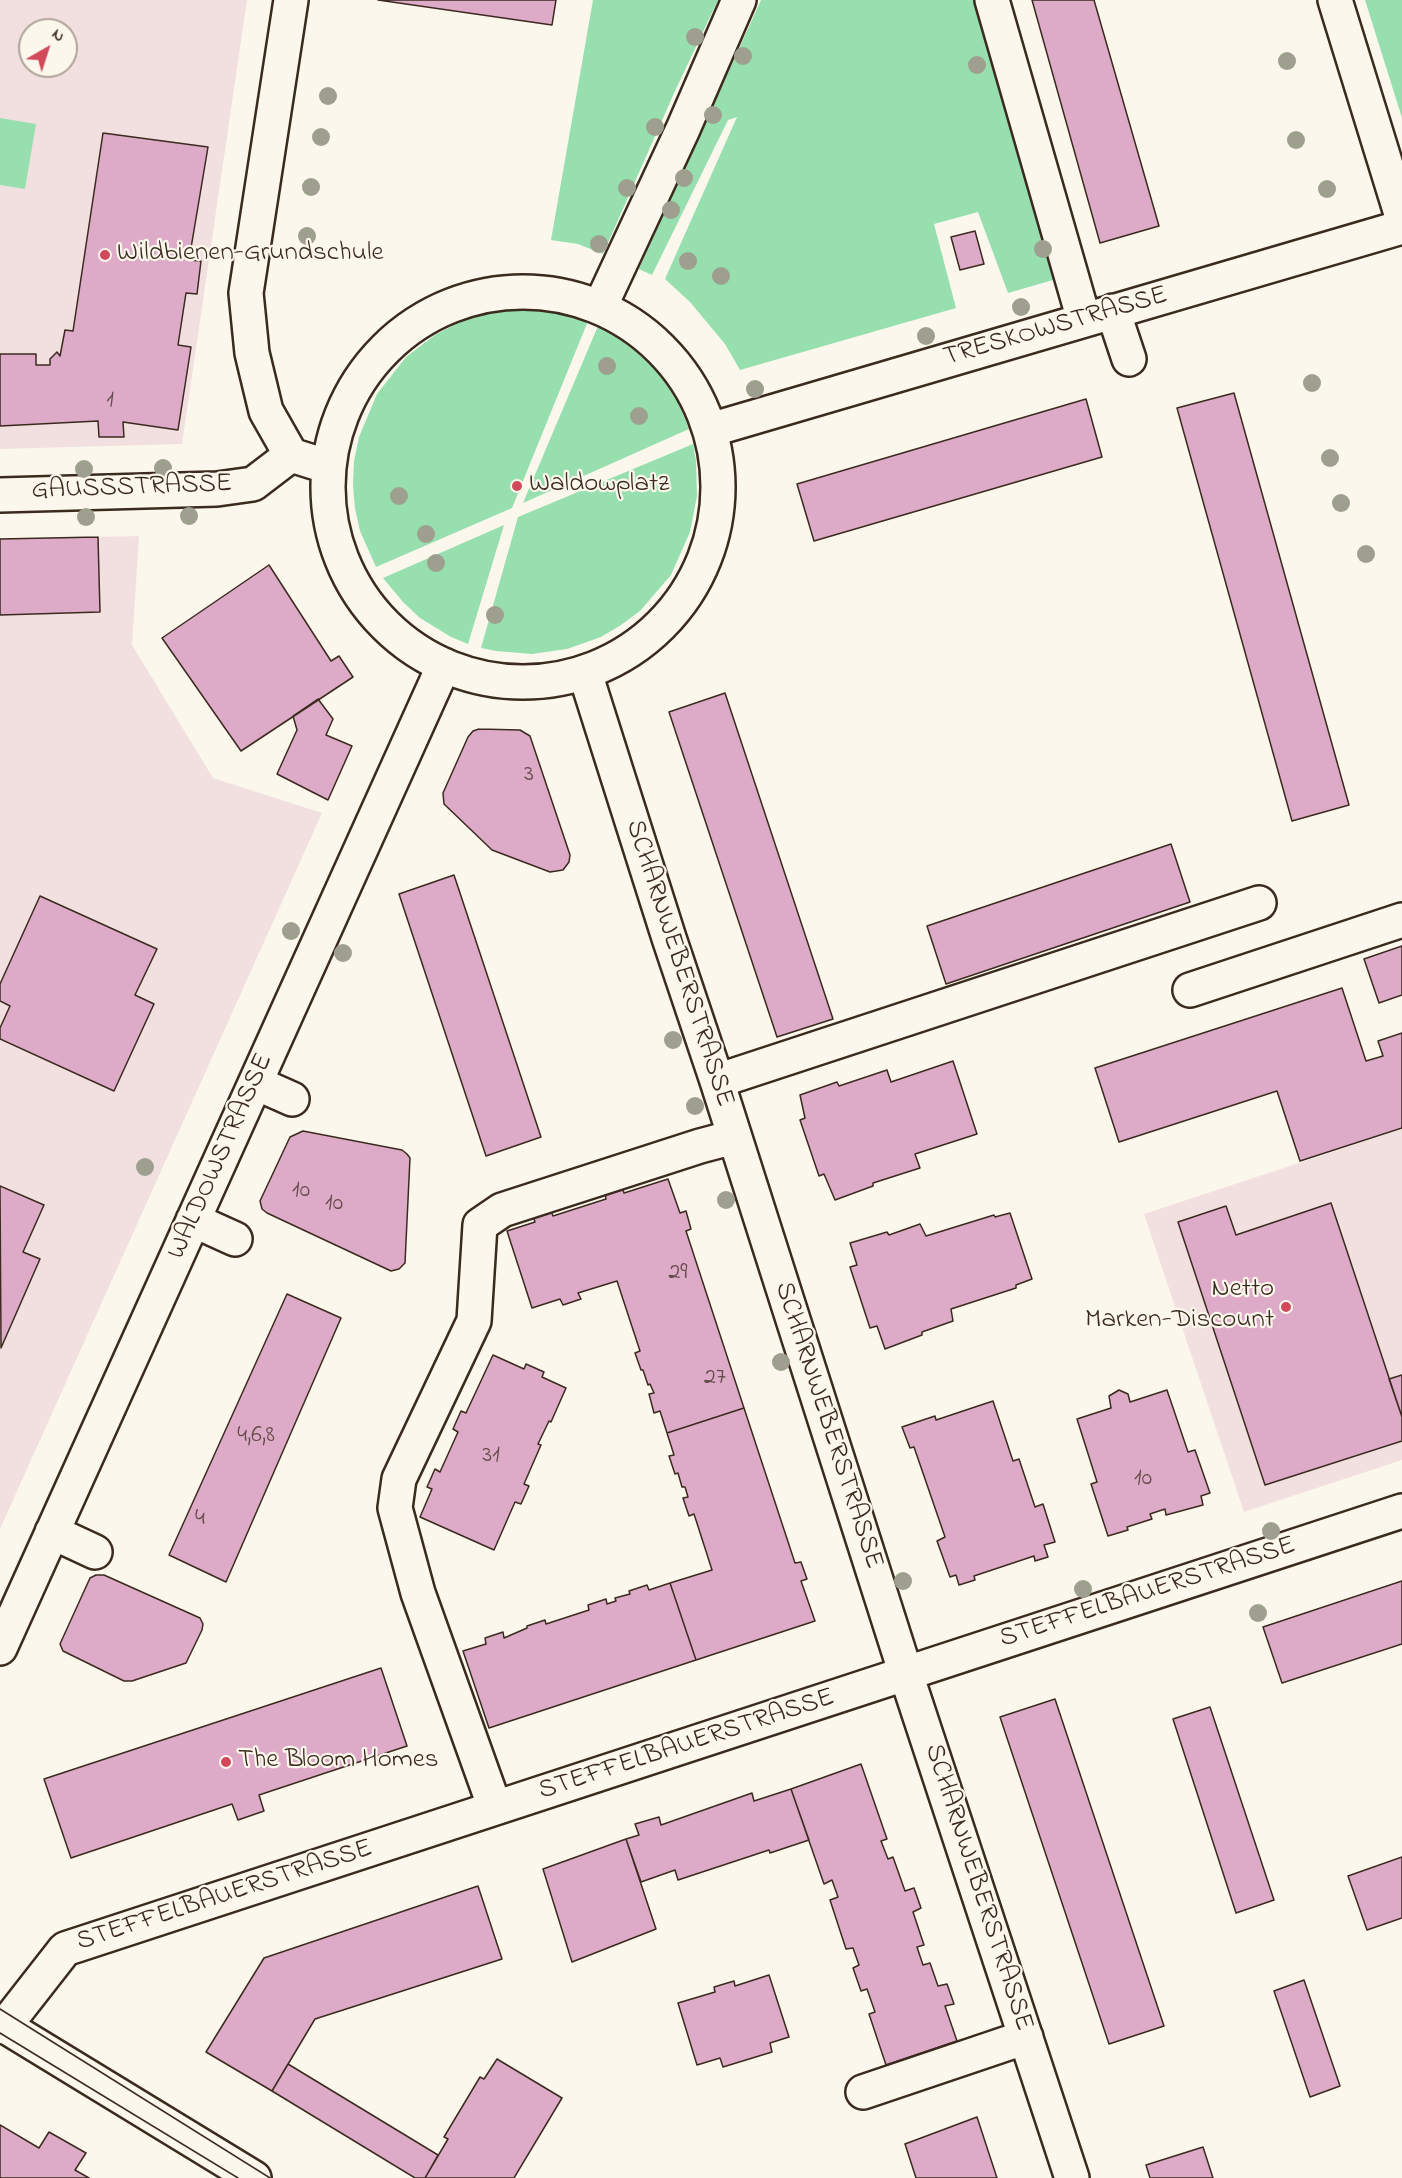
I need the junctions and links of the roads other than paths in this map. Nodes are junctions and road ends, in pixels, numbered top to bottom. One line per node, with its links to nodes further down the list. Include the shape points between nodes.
1 (291, 0): 11 (street, via 246,293 252,353 266,411)
2 (739, 0): 7 (street)
3 (992, 0): 8 (street)
4 (1335, 0): 5 (street)
5 (1402, 217)
6 (1402, 226): 8 (street, TRESKOWSTRASSE)
7 (600, 307): 10 (street, via 659,346 698,399); 12 (street, via 568,297 529,292 493,294 457,303 424,319 395,340 350,397 336,431)
8 (1099, 316): 9 (street); 10 (street, TRESKOWSTRASSE)
9 (1129, 359)
10 (710, 430): 15 (street, via 719,479 715,529 698,577 669,618 631,651)
11 (291, 455): 12 (street); 13 (street, GAUSSSTRASSE, via 253,484 218,489)
12 (329, 467): 14 (street, via 332,527 354,583 372,611 395,634)
13 (0, 495)
14 (444, 665): 15 (street, via 473,676 510,682 544,682); 20 (street, WALDOWSTRASSE)
15 (585, 673): 19 (street, SCHARNWEBERSTRASSE)
16 (1259, 903): 19 (street)
17 (1402, 920): 18 (street)
18 (1190, 990)
19 (717, 1081): 22 (street, SCHARNWEBERSTRASSE)
20 (256, 1083): 21 (street); 23 (street, WALDOWSTRASSE)
21 (292, 1100)
22 (734, 1137): 29 (street, SCHARNWEBERSTRASSE); 30 (street, via 502,1210 480,1225 474,1321 399,1479 395,1508 418,1593)
23 (194, 1220): 24 (street); 26 (street, WALDOWSTRASSE)
24 (235, 1239)
25 (1402, 1511): 29 (street, STEFFELBAUERSTRASSE)
26 (52, 1532): 27 (street); 28 (street, WALDOWSTRASSE)
27 (95, 1552)
28 (0, 1648)
29 (906, 1674): 30 (street, STEFFELBAUERSTRASSE); 32 (street, SCHARNWEBERSTRASSE)
30 (495, 1808): 31 (street, STEFFELBAUERSTRASSE, via 65,1949)
31 (2, 2025): 34 (street)
32 (1026, 2037): 33 (street); 35 (street, SCHARNWEBERSTRASSE)
33 (862, 2092)
34 (254, 2178)
35 (1072, 2178)

